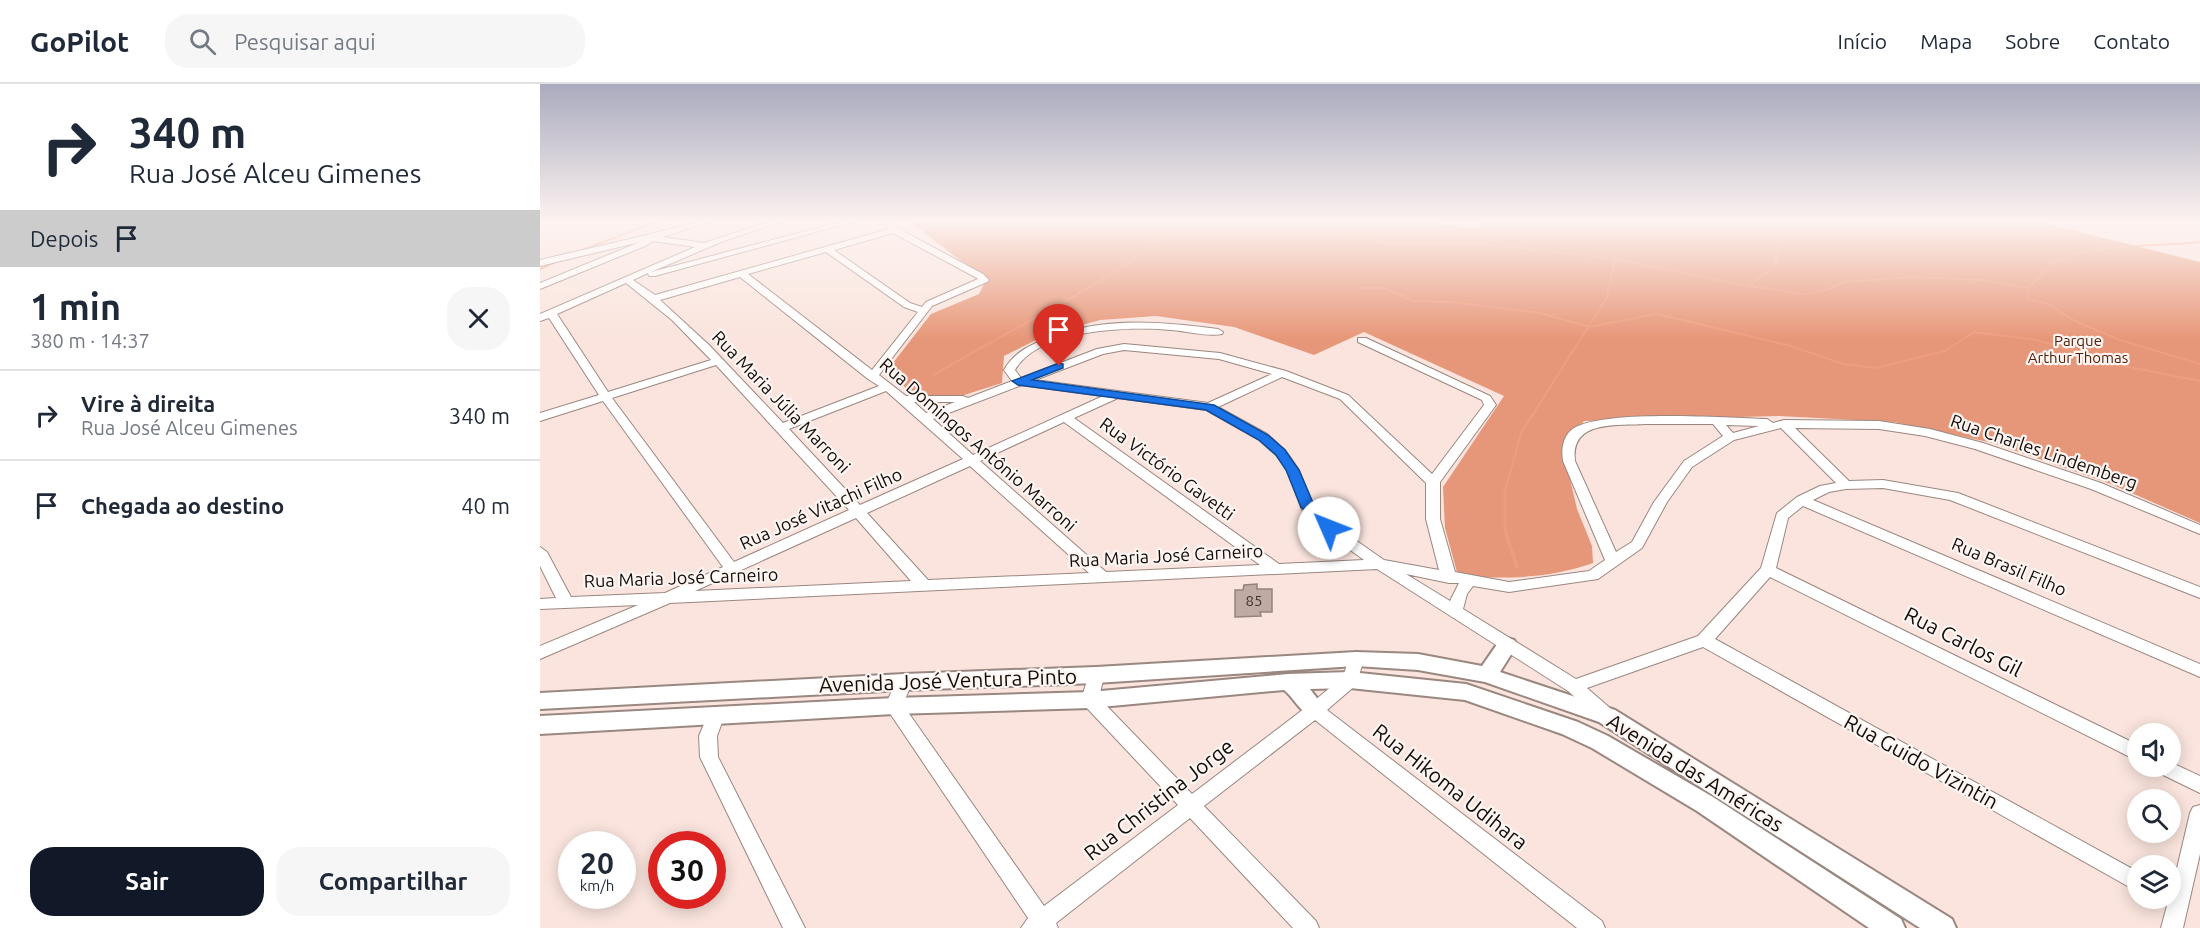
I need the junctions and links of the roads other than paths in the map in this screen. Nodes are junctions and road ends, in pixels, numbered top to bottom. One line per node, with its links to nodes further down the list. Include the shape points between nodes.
1 (602, 260): 9 (street)
2 (669, 260): 8 (street)
3 (706, 260): 8 (street)
4 (788, 260): 7 (street)
5 (843, 260): 11 (street, via 907,305)
6 (951, 260): 11 (street, via 984,280 932,302)
7 (742, 274): 10 (street); 18 (street, Rua Domingos Antônio Marroni)
8 (629, 278): 10 (street, Rua Maria Júlia Marroni); 12 (street)
9 (540, 286)
10 (655, 298): 16 (street, Rua Maria Júlia Marroni)
11 (923, 310): 18 (street)
12 (551, 313): 13 (street); 22 (street)
13 (540, 318)
14 (1218, 332): 19 (street, via 1149,324 1105,325 1056,337 1017,356 1010,370)
15 (1362, 340): 34 (street, via 1486,398 1490,405)
16 (718, 361): 22 (street); 31 (street, Rua Maria Júlia Marroni)
17 (1282, 373): 19 (street, via 1220,356 1124,347 1101,351); 25 (street); 34 (street, via 1344,397)
18 (872, 376): 20 (street, Rua Domingos Antônio Marroni)
19 (1018, 381): 21 (street); 24 (street)
20 (886, 387): 23 (street, Rua Domingos Antônio Marroni); 31 (street)
21 (1115, 395): 25 (street); 28 (street, Rua José Vitachi Filho)
22 (605, 396): 26 (street); 42 (street)
23 (903, 399): 24 (street); 27 (street, Rua Domingos Antônio Marroni)
24 (977, 399): 27 (street)
25 (1209, 407): 41 (street, via 1263,437 1281,453 1293,470 1307,507 1329,528)
26 (540, 417)
27 (925, 418): 33 (street, Rua Domingos Antônio Marroni)
28 (1066, 418): 33 (street, Rua José Vitachi Filho); 43 (street, Rua Victório Gavetti)
29 (1716, 421): 30 (street); 32 (street); 40 (street, via 1594,425 1574,435 1569,460)
30 (1785, 424): 32 (street, Rua Charles Lindemberg); 35 (street); 38 (street, Rua Charles Lindemberg, via 1879,425 1979,446 2096,486)
31 (782, 428): 37 (street, Rua Maria Júlia Marroni)
32 (1730, 437): 40 (street, Rua Maria José Carneiro, via 1688,464 1637,545)
33 (971, 461): 37 (street, Rua José Vitachi Filho); 45 (street, Rua Domingos Antônio Marroni)
34 (1434, 482): 46 (street, via 1433,519)
35 (1846, 485): 36 (street); 49 (street, via 1883,484 1953,496)
36 (1802, 500): 44 (street, via 1782,516); 58 (street, Rua Brasil Filho)
37 (859, 511): 42 (street, Rua José Vitachi Filho); 48 (street, Rua Maria Júlia Marroni)
38 (2200, 530)
39 (540, 552): 51 (street)
40 (1613, 561): 47 (street, Rua Maria José Carneiro, via 1593,575 1509,587)
41 (1380, 564): 43 (street, Rua Maria José Carneiro); 46 (street, Rua Maria José Carneiro); 53 (street)
42 (732, 569): 50 (street, Rua José Vitachi Filho)
43 (1277, 570): 45 (street, Rua Maria José Carneiro)
44 (1768, 570): 54 (street); 71 (street, Rua Carlos Gil)
45 (1104, 578): 48 (street, Rua Maria José Carneiro)
46 (1449, 578): 47 (street, Rua Maria José Carneiro)
47 (1469, 581): 53 (street)
48 (924, 586): 50 (street, Rua Maria José Carneiro)
49 (2200, 592)
50 (665, 599): 51 (street, Rua Maria José Carneiro); 56 (street, Rua José Vitachi Filho)
51 (566, 602): 52 (street, Rua Maria José Carneiro)
52 (540, 604)
53 (1455, 610): 55 (street)
54 (1704, 640): 63 (street); 77 (street, Rua Guido Vizintin)
55 (1507, 645): 60 (main road); 63 (street)
56 (540, 652)
57 (1353, 669): 59 (main road, Avenida José Ventura Pinto); 60 (main road, Avenida das Américas, via 1418,662); 62 (main road, Avenida José Ventura Pinto); 67 (street); 83 (main road, Avenida das Américas, via 1466,692 1600,742 1705,804)
58 (2200, 671)
59 (1096, 675): 61 (main road, Avenida José Ventura Pinto); 64 (street)
60 (1486, 675): 68 (main road, Avenida das Américas)
61 (904, 682): 65 (main road, Avenida José Ventura Pinto); 66 (street)
62 (1288, 682): 64 (main road, Avenida José Ventura Pinto); 67 (main road)
63 (1574, 686): 68 (street)
64 (1090, 700): 66 (main road, Avenida José Ventura Pinto); 74 (street)
65 (540, 701)
66 (894, 706): 69 (main road, Avenida José Ventura Pinto); 79 (street)
67 (1315, 710): 74 (street, Rua Christina Jorge); 82 (street, Rua Hikoma Udihara)
68 (1607, 716): 84 (main road, Avenida das Américas)
69 (715, 717): 70 (main road, Avenida José Ventura Pinto); 80 (street, via 708,736 709,758)
70 (540, 725)
71 (2127, 749)
72 (2181, 776): 73 (street)
73 (2200, 785)
74 (1190, 806): 79 (street, Rua Christina Jorge); 81 (street)
75 (2200, 813): 76 (street)
76 (2181, 871)
77 (2127, 877)
78 (2171, 909): 85 (street)
79 (1040, 926)
80 (794, 928)
81 (1308, 928)
82 (1594, 928)
83 (1892, 928)
84 (1943, 928)
85 (2172, 928)

